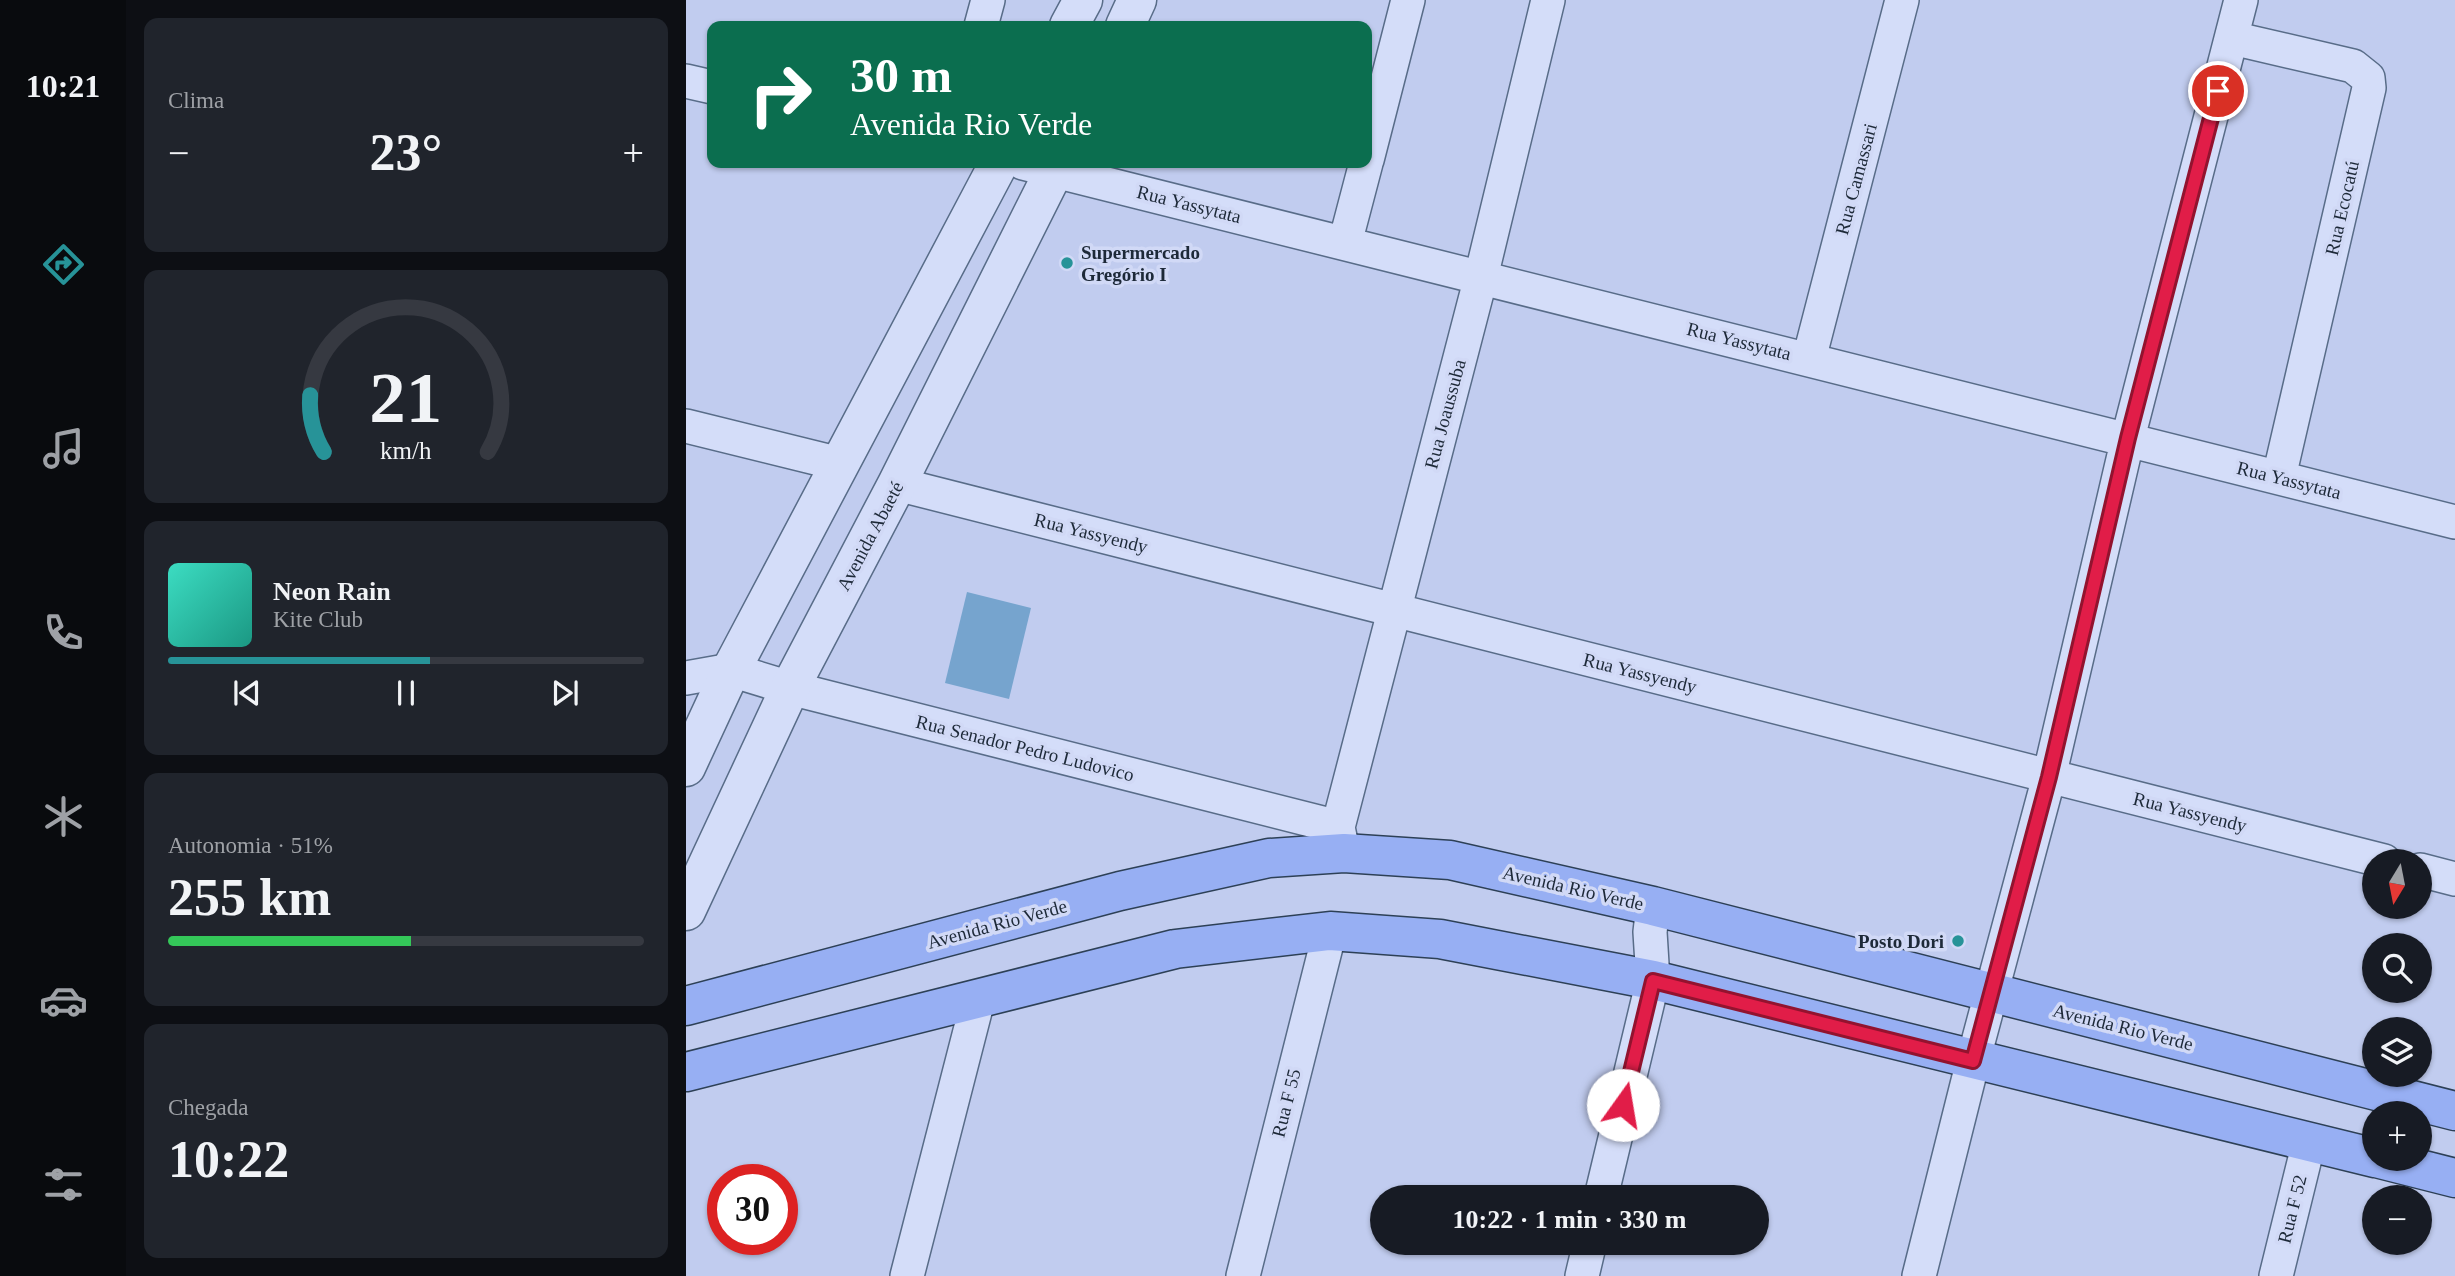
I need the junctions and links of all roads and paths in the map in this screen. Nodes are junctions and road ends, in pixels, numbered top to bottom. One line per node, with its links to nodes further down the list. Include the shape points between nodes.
1 (988, 0): 8 (street)
2 (1083, 0): 9 (street)
3 (1137, 0): 10 (street)
4 (1408, 0): 14 (street)
5 (1548, 0): 20 (street, Rua Joaussuba)
6 (1902, 0): 21 (street, Rua Camassari)
7 (2241, 0): 11 (street)
8 (982, 21)
9 (1072, 21)
10 (1127, 21)
11 (2232, 38): 23 (street); 25 (street, Rua Ecocatú, via 2353,66 2368,78)
12 (686, 82): 13 (street)
13 (707, 86)
14 (1372, 139)
15 (996, 168): 24 (street)
16 (1044, 168): 26 (street, Avenida Abaeté)
17 (1057, 168): 19 (street, Rua Yassytata)
18 (1364, 168): 19 (street)
19 (1345, 243): 20 (street, Rua Yassytata)
20 (1481, 277): 21 (street, Rua Yassytata); 28 (street, Rua Joaussuba)
21 (1809, 359): 23 (street, Rua Yassytata)
22 (686, 426): 24 (street)
23 (2128, 438): 25 (street, Rua Yassytata); 33 (street)
24 (840, 464): 29 (street)
25 (2279, 477): 27 (street, Rua Yassytata)
26 (897, 484): 28 (street, Rua Yassyendy); 31 (street, Avenida Abaeté)
27 (2455, 522)
28 (1393, 610): 33 (street, Rua Yassyendy); 34 (street, Rua Joaussuba)
29 (731, 670): 30 (street, Rua Senador Pedro Ludovico); 31 (street, Rua Senador Pedro Ludovico); 32 (street)
30 (686, 678)
31 (790, 688): 34 (street, Rua Senador Pedro Ludovico); 39 (street, Avenida Abaeté)
32 (686, 767)
33 (2049, 777): 35 (street, Rua Yassyendy); 42 (street)
34 (1341, 840): 38 (main road, Avenida Rio Verde); 44 (main road, Avenida Rio Verde, via 1120,891)
35 (2362, 855)
36 (2432, 873): 37 (street)
37 (2455, 879)
38 (1653, 906): 41 (street); 42 (main road, Avenida Rio Verde)
39 (686, 911)
40 (1330, 931): 41 (main road, via 1440,940); 43 (main road, via 1175,949); 55 (street, Rua F 55)
41 (1653, 981): 45 (main road); 52 (street)
42 (1992, 994): 45 (street); 47 (main road, Avenida Rio Verde)
43 (978, 1000): 46 (main road); 54 (street)
44 (686, 1006)
45 (1973, 1061): 48 (main road); 57 (street)
46 (686, 1072)
47 (2455, 1111)
48 (2309, 1142): 49 (main road); 58 (street, Rua F 52)
49 (2362, 1155)
50 (2427, 1171): 51 (main road)
51 (2455, 1178)
52 (1604, 1185)
53 (1587, 1255): 56 (street)
54 (907, 1276)
55 (1243, 1276)
56 (1582, 1276)
57 (1919, 1276)
58 (2276, 1276)

